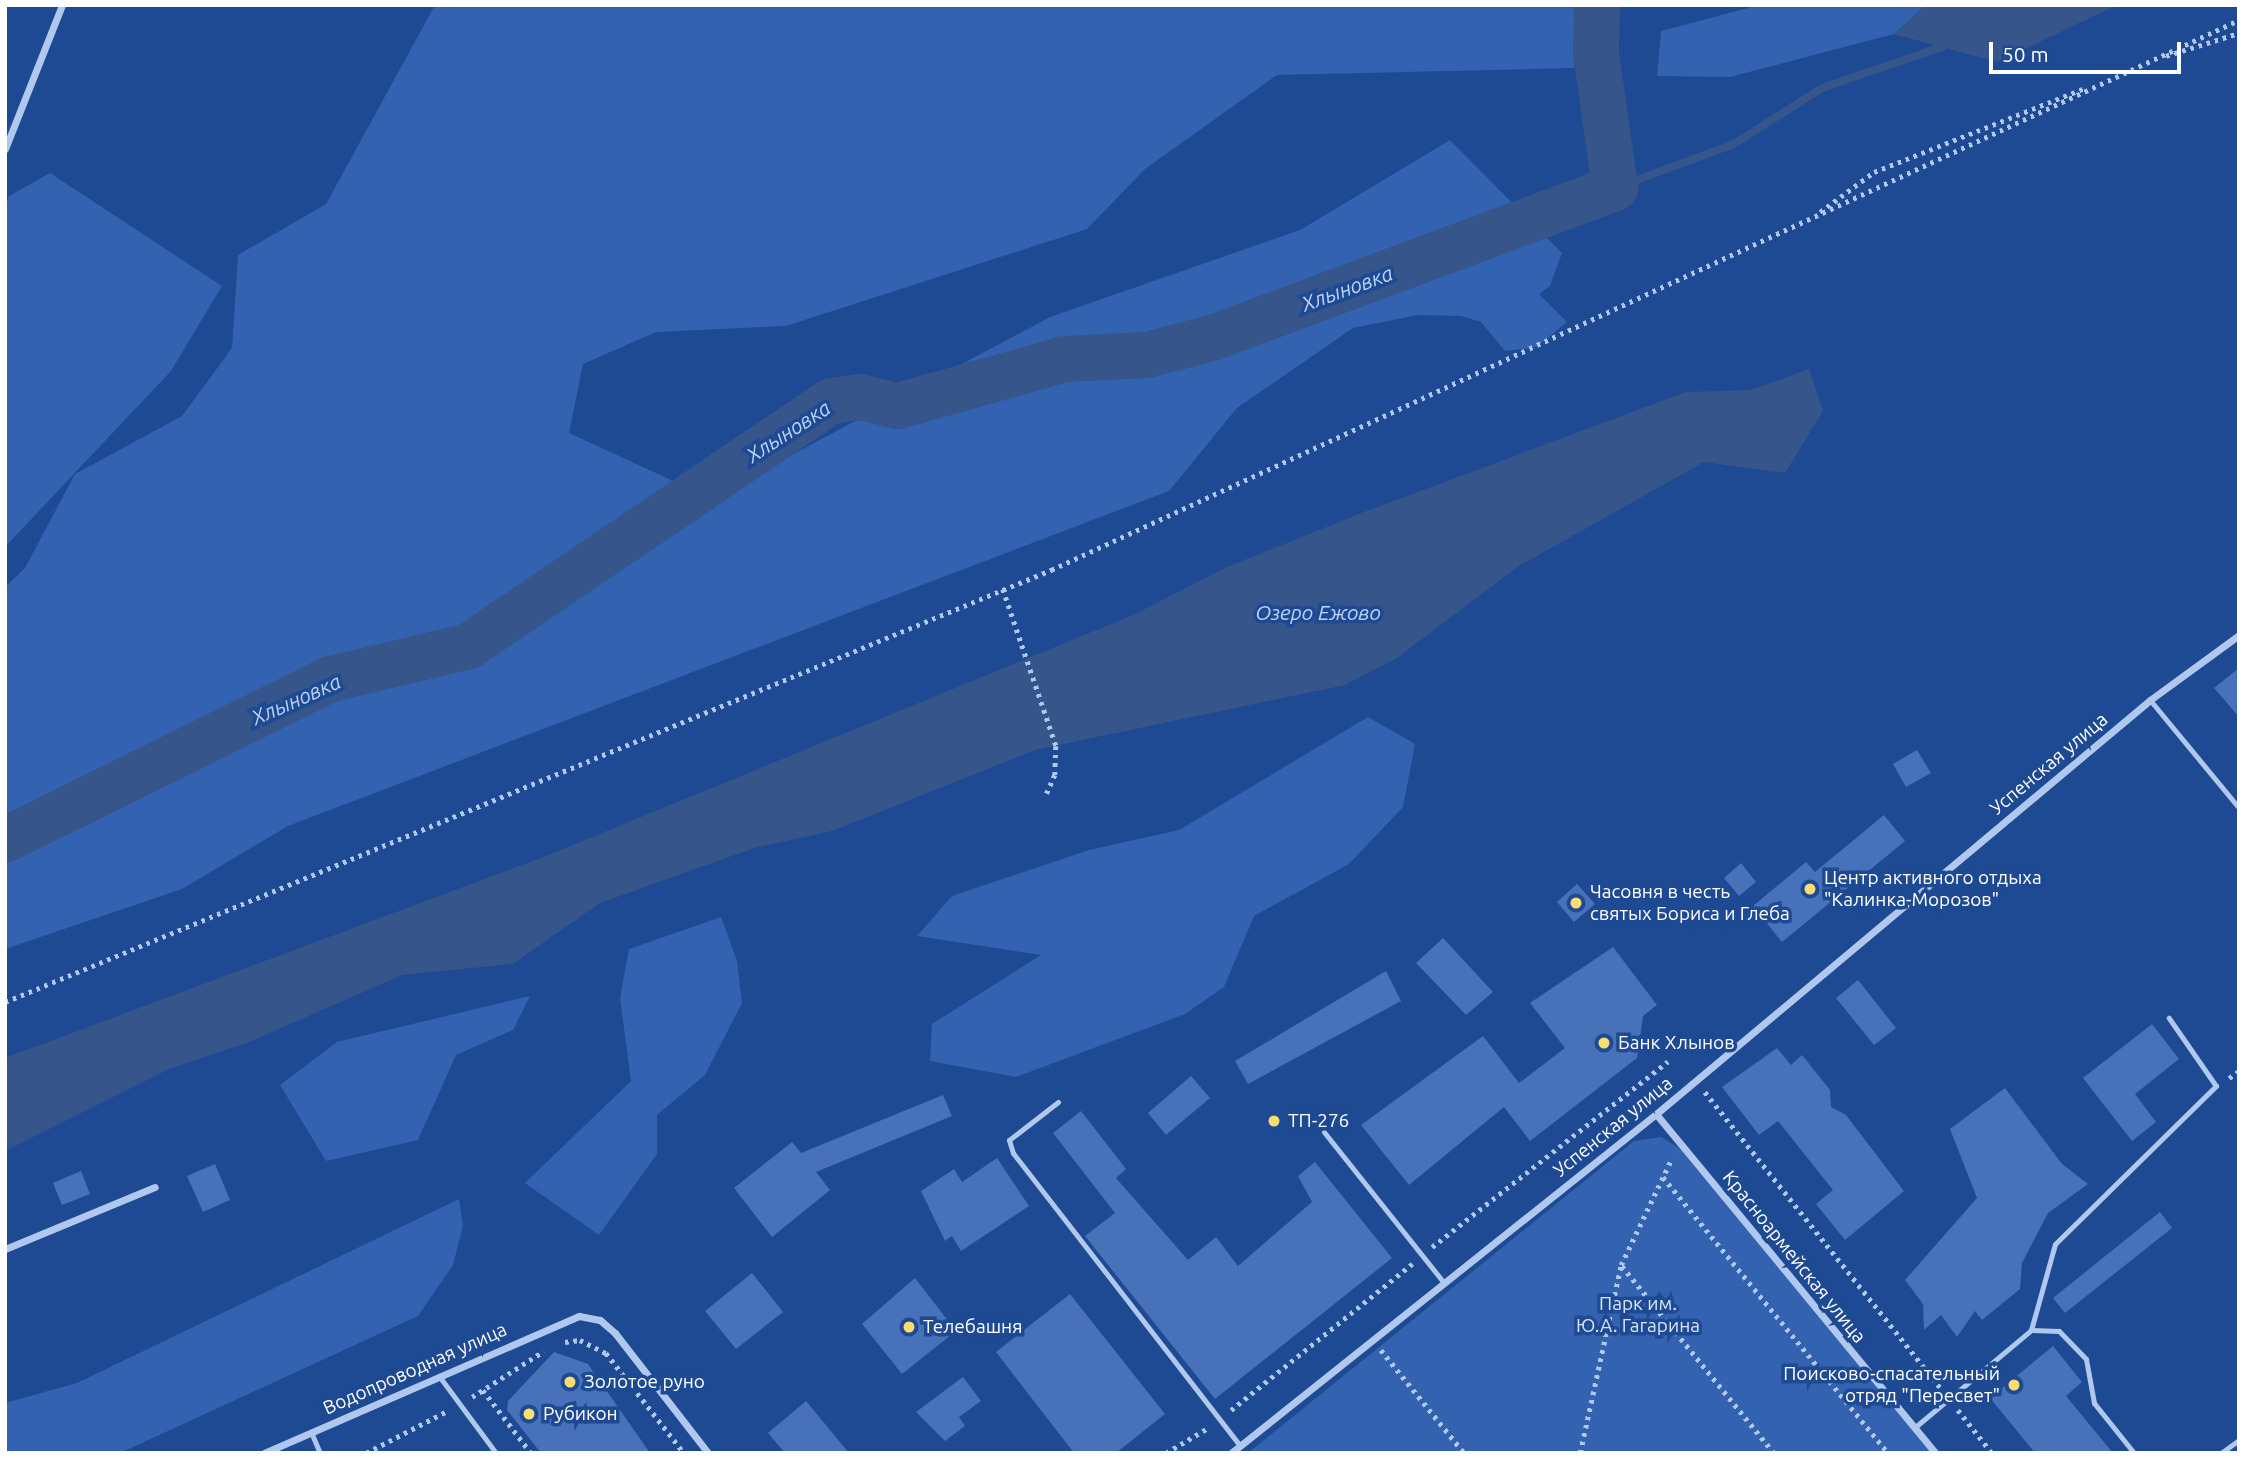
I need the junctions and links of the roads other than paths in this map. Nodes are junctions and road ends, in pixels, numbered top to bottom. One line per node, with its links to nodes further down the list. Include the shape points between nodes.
1 (62, 5): 2 (street)
2 (5, 149)
3 (2239, 635): 4 (street, Успенская улица)
4 (2150, 700): 5 (lane); 8 (street, Успенская улица)
5 (2239, 808)
6 (2169, 1018): 13 (lane, via 2216,1086 2055,1244)
7 (1058, 1102): 18 (lane, via 1009,1140 1013,1153)
8 (1656, 1114): 12 (street, Успенская улица); 15 (street, Красноармейская улица)
9 (1324, 1132): 12 (lane)
10 (155, 1187): 11 (street)
11 (5, 1249)
12 (1444, 1283): 18 (street, Успенская улица)
13 (2032, 1330): 15 (lane); 25 (lane, via 2059,1331 2086,1359 2094,1403)
14 (439, 1376): 16 (street, Водопроводная улица); 21 (lane); 22 (street, Водопроводная улица, via 579,1316 600,1320)
15 (1914, 1428): 24 (street, Красноармейская улица)
16 (311, 1432): 19 (street, Водопроводная улица); 20 (lane)
17 (2239, 1440): 26 (lane)
18 (1240, 1446): 23 (street, Успенская улица)
19 (264, 1453)
20 (320, 1453)
21 (496, 1453)
22 (708, 1453)
23 (1231, 1453)
24 (1935, 1453)
25 (2134, 1453)
26 (2221, 1453)

